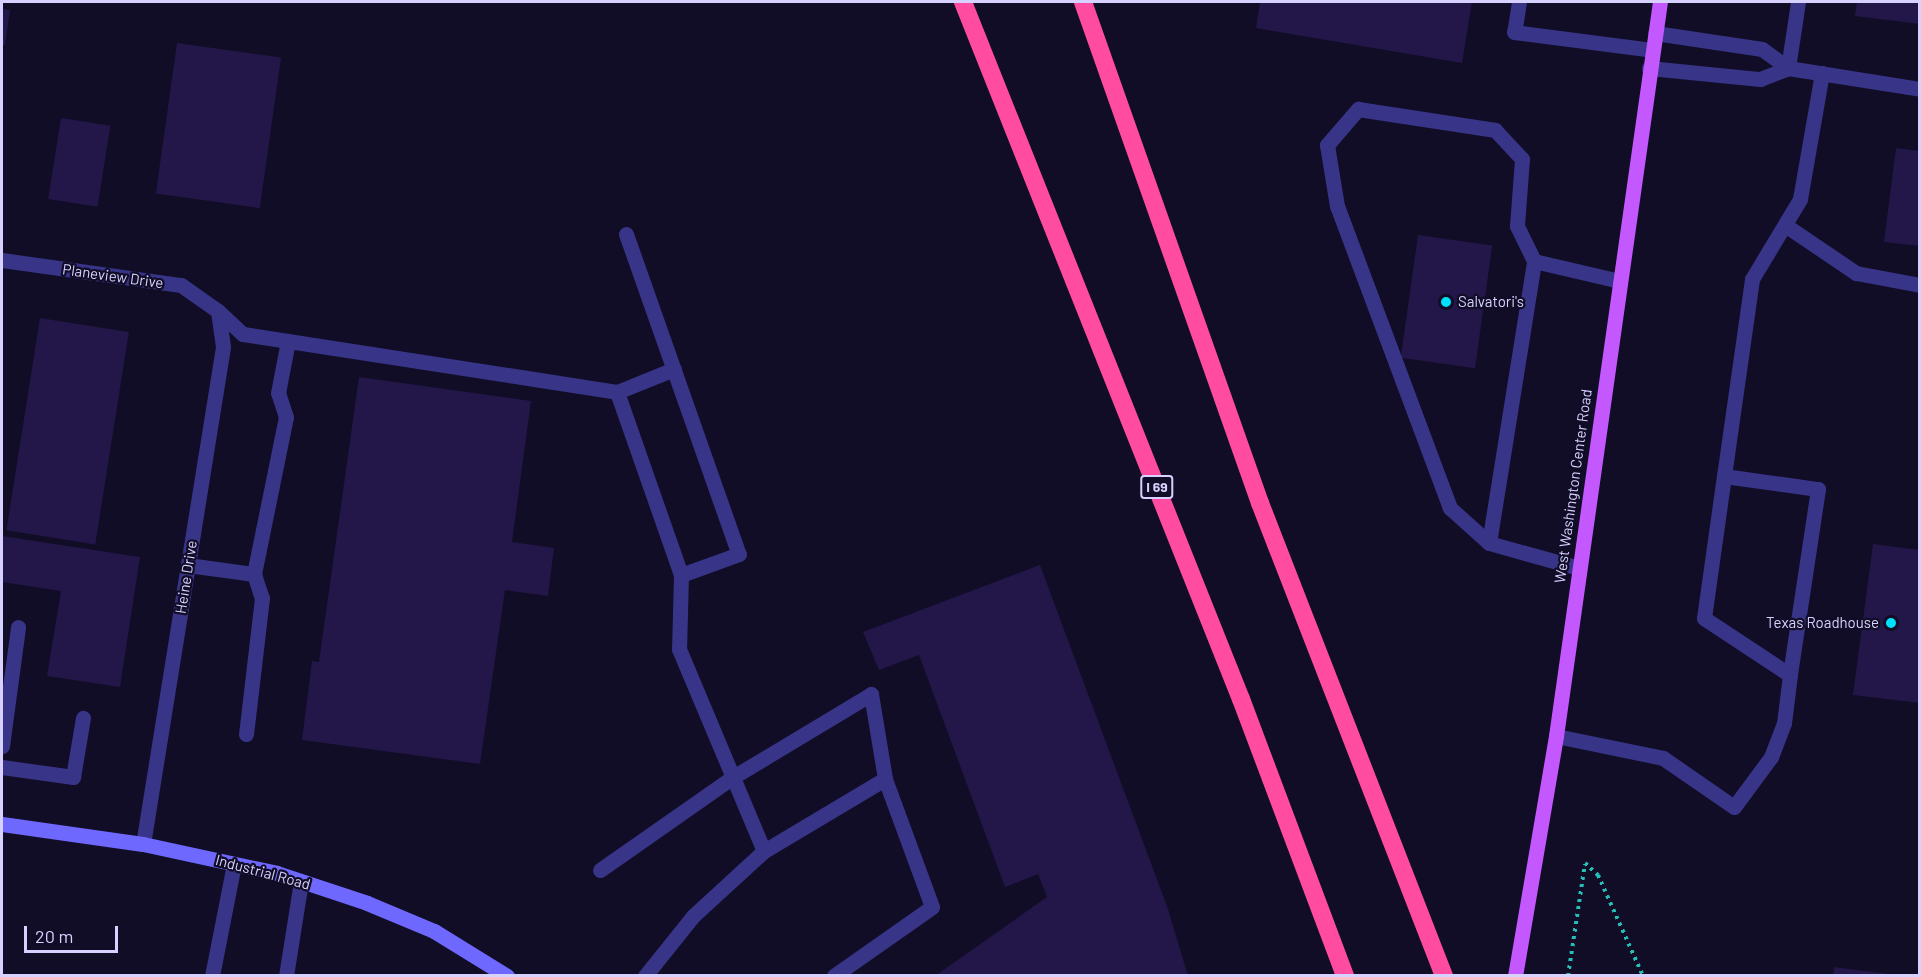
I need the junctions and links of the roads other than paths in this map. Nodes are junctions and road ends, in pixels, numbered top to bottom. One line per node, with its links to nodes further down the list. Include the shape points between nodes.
1 (963, 2): 48 (highway, I 69, via 1241,699)
2 (1083, 2): 49 (highway, via 1260,503)
3 (1519, 2): 7 (street, via 1514,32)
4 (1660, 2): 6 (main road, West Washington Center Road)
5 (1798, 2): 9 (street)
6 (1655, 33): 7 (main road, West Washington Center Road); 9 (street, via 1762,49)
7 (1652, 50): 8 (main road, West Washington Center Road)
8 (1649, 68): 9 (street, via 1760,79); 16 (main road, West Washington Center Road)
9 (1788, 68): 10 (street)
10 (1822, 73): 11 (street); 12 (street, via 1800,199)
11 (1920, 89)
12 (1785, 225): 17 (street, via 1856,273); 22 (street, via 1752,279)
13 (626, 234): 20 (street)
14 (2, 260): 18 (street, Planeview Drive, via 182,285)
15 (1534, 261): 16 (street); 23 (street); 23 (street, via 1517,226 1522,159 1495,130 1358,109 1327,145 1337,206 1450,508)
16 (1620, 281): 25 (main road, West Washington Center Road)
17 (1920, 285)
18 (218, 311): 19 (street, Planeview Drive, via 243,334); 24 (street, Heine Drive, via 223,347)
19 (288, 341): 21 (street, Planeview Drive); 26 (street, via 278,393 286,417)
20 (674, 369): 21 (street); 27 (street, via 739,554)
21 (617, 392): 27 (street)
22 (1724, 476): 29 (street, via 1704,618); 29 (street, via 1818,489)
23 (1490, 543): 25 (street)
24 (188, 565): 26 (street); 38 (street, Heine Drive)
25 (1579, 568): 32 (main road, West Washington Center Road)
26 (254, 574): 31 (street, via 262,598)
27 (681, 575): 35 (street, via 679,649)
28 (18, 627): 33 (street)
29 (1790, 675): 32 (street, via 1784,723 1770,757 1734,807 1663,758)
30 (83, 718): 34 (street, via 73,777)
31 (246, 734)
32 (1556, 736): 50 (main road, West Washington Center Road)
33 (2, 746)
34 (2, 767)
35 (733, 777): 36 (street, via 871,694); 39 (street); 41 (street)
36 (885, 779): 39 (street); 47 (street, via 932,907)
37 (2, 824): 38 (street, Industrial Road)
38 (143, 844): 40 (street, Industrial Road)
39 (764, 851): 46 (street, via 693,916)
40 (234, 864): 42 (street, Industrial Road); 43 (street)
41 (600, 870)
42 (301, 881): 44 (street); 45 (street, Industrial Road, via 434,931)
43 (212, 975)
44 (286, 975)
45 (507, 975)
46 (645, 975)
47 (834, 975)
48 (1345, 975)
49 (1444, 975)
50 (1515, 975)

